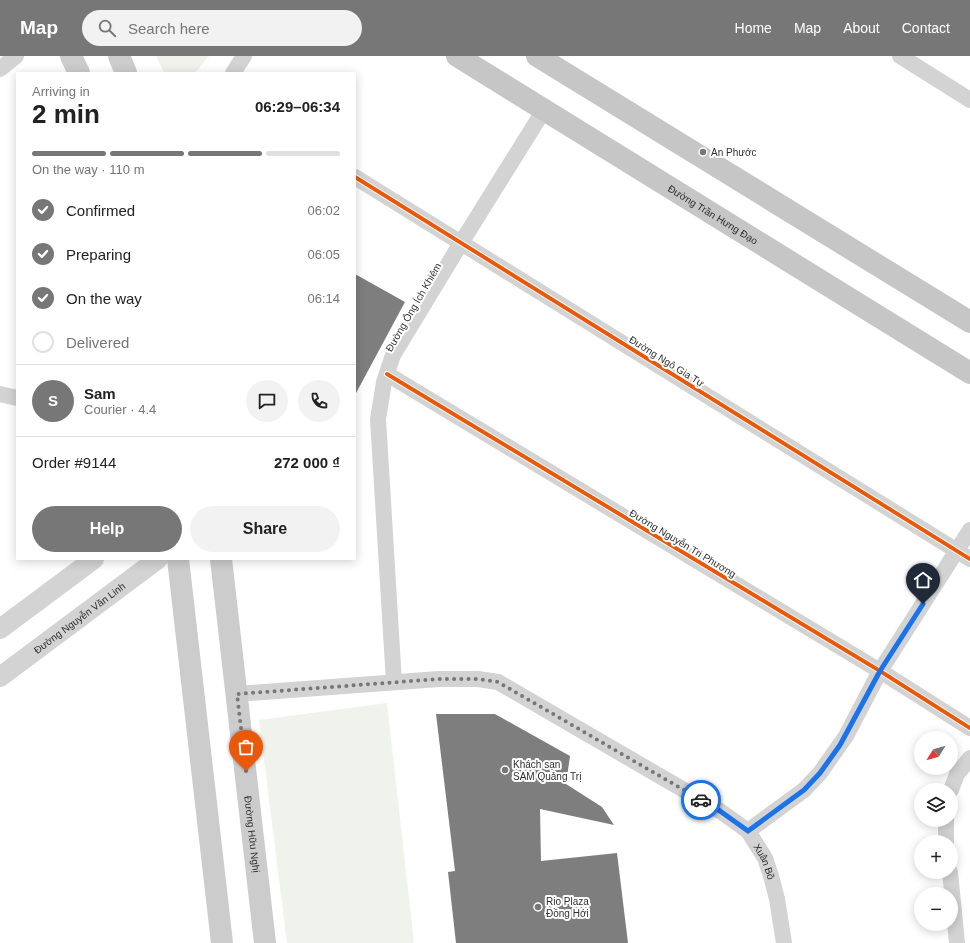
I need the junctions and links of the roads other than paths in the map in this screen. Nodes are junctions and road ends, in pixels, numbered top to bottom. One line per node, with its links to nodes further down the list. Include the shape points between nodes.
1 (16, 56): 8 (street)
2 (72, 56): 9 (main road)
3 (119, 56): 10 (main road)
4 (244, 56): 11 (street)
5 (457, 56): 13 (main road, Đường Trần Hưng Đạo)
6 (537, 56): 16 (main road)
7 (900, 56): 12 (street)
8 (0, 69)
9 (79, 72)
10 (126, 72)
11 (234, 72)
12 (970, 100)
13 (544, 110): 15 (street, Đường Ông Ích Khiêm); 17 (main road, Đường Trần Hưng Đạo)
14 (356, 178): 15 (street, Đường Ngô Gia Tự)
15 (461, 243): 18 (street, Đường Ông Ích Khiêm, via 393,355); 22 (street, Đường Ngô Gia Tự)
16 (970, 322)
17 (970, 373)
18 (387, 374): 28 (street, Đường Nguyễn Tri Phương); 30 (street, Đường Ông Ích Khiêm, via 378,419)
19 (0, 394): 20 (street)
20 (16, 398)
21 (970, 530): 22 (street)
22 (964, 555): 28 (street)
23 (93, 560): 27 (street)
24 (157, 560): 29 (street, Đường Nguyễn Văn Linh)
25 (178, 560): 37 (main road)
26 (221, 560): 31 (main road, Đường Hữu Nghị)
27 (0, 629)
28 (880, 671): 32 (street, Đường Nguyễn Tri Phương); 35 (street, via 846,736 820,773 804,790)
29 (0, 677)
30 (394, 682): 31 (street, Xuân Bồ); 35 (street, Xuân Bồ, via 478,679 498,682 720,811)
31 (237, 694): 38 (main road, Đường Hữu Nghị)
32 (970, 728)
33 (970, 758): 34 (street, via 957,774)
34 (954, 783)
35 (748, 831): 39 (street, Xuân Bồ, via 765,858 772,876)
36 (951, 879): 40 (street)
37 (222, 943)
38 (265, 943)
39 (784, 943)
40 (957, 943)

